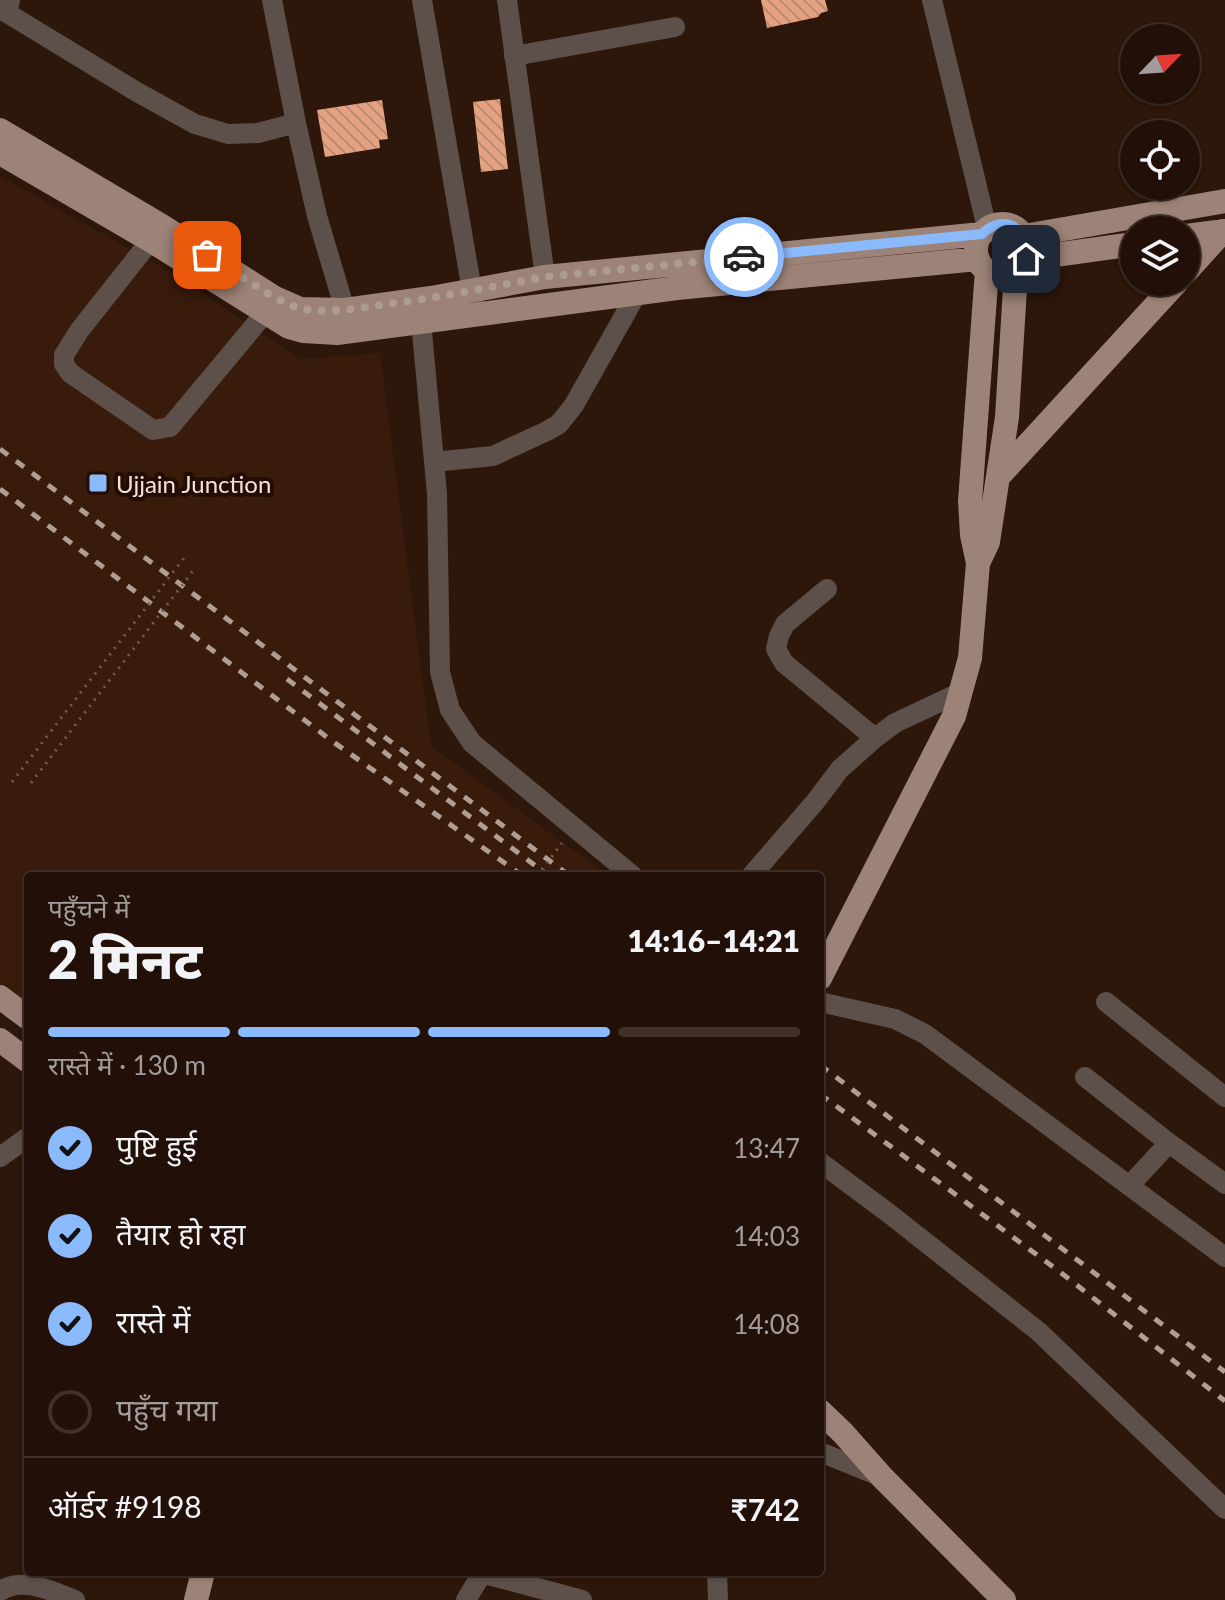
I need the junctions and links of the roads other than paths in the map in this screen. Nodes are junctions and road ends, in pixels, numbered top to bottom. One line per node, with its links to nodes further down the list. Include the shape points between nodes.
1 (10, 0): 8 (street, via 7,13 195,124 228,134)
2 (272, 0): 8 (street)
3 (422, 0): 23 (street)
4 (507, 0): 7 (street)
5 (932, 0): 12 (street)
6 (675, 27): 7 (street)
7 (514, 56): 20 (street)
8 (296, 123): 25 (street)
9 (0, 130): 14 (main road)
10 (0, 153): 14 (main road)
11 (1225, 201): 17 (main road)
12 (984, 231): 17 (main road, via 1011,225); 19 (main road, via 976,251); 20 (main road)
13 (1224, 231): 15 (main road); 18 (main road)
14 (156, 233): 24 (main road); 24 (street, via 64,355 70,373 153,430 170,427)
15 (1200, 234)
16 (1120, 246): 17 (main road)
17 (1022, 256): 19 (main road, via 1007,275); 28 (main road)
18 (1200, 257)
19 (982, 265): 21 (main road); 29 (main road, via 970,501)
20 (545, 277): 23 (main road)
21 (637, 293): 23 (main road); 27 (street, via 559,424 493,456)
22 (1164, 296): 28 (main road)
23 (474, 303): 25 (main road); 26 (main road)
24 (270, 305): 25 (main road); 26 (main road, via 289,327 319,333)
25 (345, 310)
26 (421, 321): 27 (street)
27 (434, 462): 33 (street, via 440,672 450,710 472,743)
28 (999, 476): 29 (main road, via 988,542)
29 (978, 563): 31 (main road, via 970,658)
30 (827, 589): 32 (street, via 785,624 776,649 784,663)
31 (961, 692): 32 (street); 35 (main road, via 954,716)
32 (875, 738): 34 (street, via 840,769)
33 (628, 872)
34 (754, 872)
35 (824, 970)
36 (0, 997): 39 (main road)
37 (1106, 1002): 43 (street)
38 (824, 1003): 49 (street, via 895,1019 925,1034)
39 (24, 1015)
40 (0, 1040): 41 (main road)
41 (24, 1058)
42 (1085, 1077): 45 (street)
43 (1225, 1097)
44 (24, 1140): 46 (street)
45 (1169, 1143): 48 (street); 49 (street)
46 (0, 1157)
47 (824, 1165): 54 (street, via 1038,1331)
48 (1225, 1184)
49 (1130, 1185): 50 (street)
50 (1225, 1257)
51 (824, 1415): 53 (main road)
52 (824, 1454): 53 (street)
53 (882, 1477): 67 (main road)
54 (1225, 1509)
55 (186, 1576): 62 (main road)
56 (202, 1576): 63 (main road)
57 (480, 1576): 64 (street)
58 (493, 1576): 65 (street)
59 (717, 1576): 66 (street)
60 (0, 1591): 61 (street, via 17,1584 38,1586)
61 (75, 1600)
62 (181, 1600)
63 (196, 1600)
64 (466, 1600)
65 (582, 1600)
66 (718, 1600)
67 (1004, 1600)

